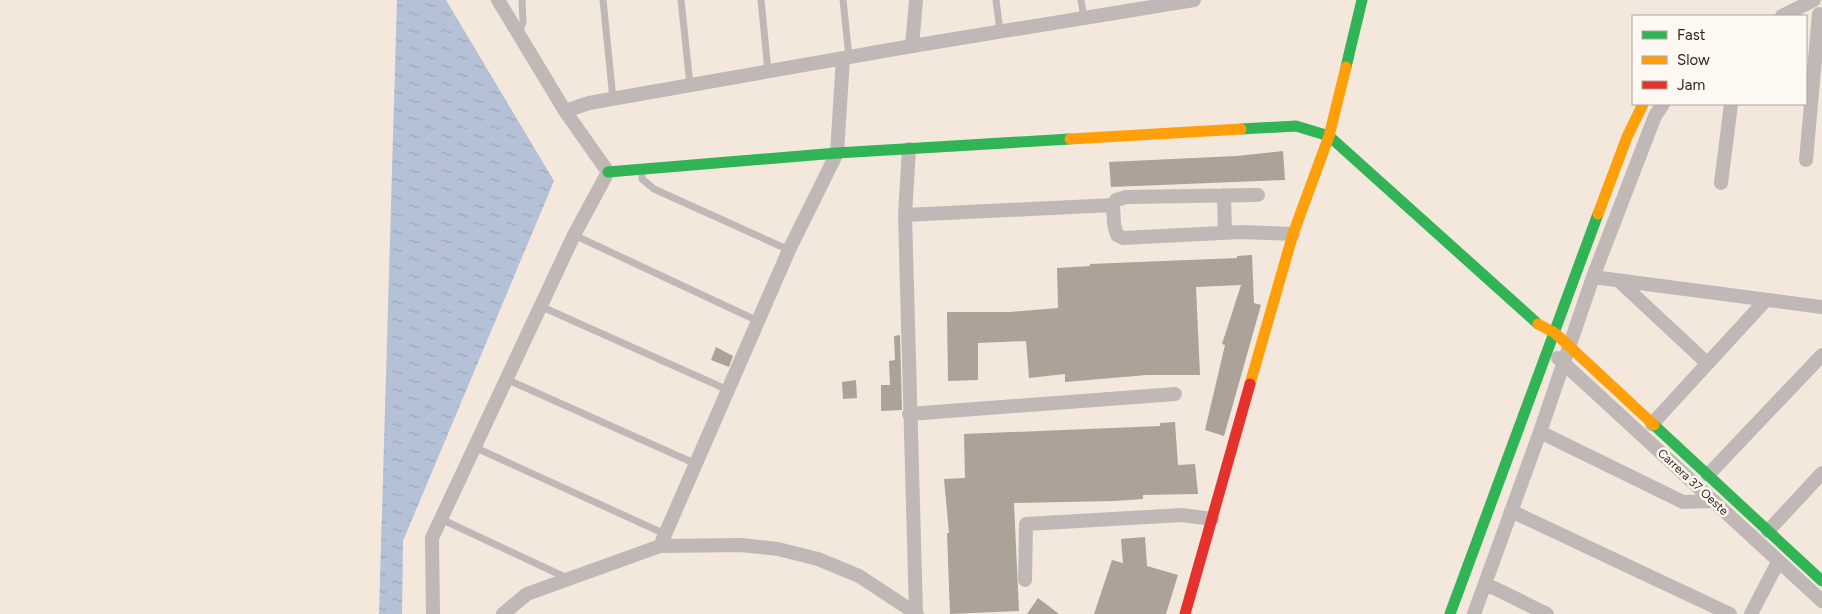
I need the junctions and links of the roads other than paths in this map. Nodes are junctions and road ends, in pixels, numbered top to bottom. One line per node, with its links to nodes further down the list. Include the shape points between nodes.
1 (498, 0): 19 (street)
2 (522, 0): 19 (lane, via 523,22)
3 (603, 0): 24 (lane)
4 (681, 0): 23 (lane)
5 (761, 0): 22 (lane)
6 (843, 0): 21 (lane)
7 (916, 0): 20 (street)
8 (996, 0): 18 (lane)
9 (1081, 0): 16 (lane)
10 (1194, 0): 13 (street)
11 (1362, 0): 29 (street)
12 (1814, 0): 15 (street)
13 (1155, 3): 16 (street)
14 (1821, 13): 17 (street); 32 (street)
15 (1784, 15)
16 (1084, 18): 18 (street)
17 (1807, 20)
18 (1000, 32): 20 (street)
19 (518, 34): 28 (street)
20 (912, 46): 21 (street)
21 (846, 58): 22 (street); 31 (street)
22 (768, 71): 23 (street)
23 (690, 85): 24 (street)
24 (613, 99): 28 (street)
25 (1643, 105): 51 (street, via 1627,137)
26 (1662, 105): 44 (street, via 1655,116)
27 (1731, 105): 35 (street)
28 (565, 111): 34 (street)
29 (1329, 136): 30 (street, via 1296,126); 41 (street); 50 (street, Carrera 37 Oeste)
30 (909, 149): 31 (street); 39 (street)
31 (837, 153): 33 (street); 43 (street)
32 (1806, 160)
33 (642, 170): 34 (street); 43 (lane, via 642,179 654,189)
34 (608, 172): 42 (street)
35 (1721, 183)
36 (1224, 195): 37 (street); 38 (street, via 1126,197); 40 (street)
37 (1258, 195)
38 (1113, 204): 39 (street); 40 (street, via 1117,235 1123,238)
39 (904, 214): 60 (street)
40 (1225, 233): 41 (street)
41 (1293, 234): 70 (street)
42 (574, 235): 47 (street); 49 (lane)
43 (789, 250): 49 (street)
44 (1593, 277): 45 (street); 52 (street)
45 (1619, 281): 46 (street); 56 (street)
46 (1765, 301): 48 (street); 56 (street)
47 (540, 306): 57 (street); 58 (lane)
48 (1822, 307)
49 (758, 321): 58 (street)
50 (1541, 326): 51 (street, Carrera 37 Oeste); 53 (street)
51 (1555, 334): 52 (street, Carrera 37 Oeste); 53 (street)
52 (1568, 346): 55 (street); 61 (street, Carrera 37 Oeste)
53 (1549, 348): 55 (street, Carrera 37 Oeste); 83 (street)
54 (1822, 355): 66 (street)
55 (1563, 363): 62 (street); 67 (street, Carrera 37 Oeste)
56 (1708, 364): 61 (street)
57 (506, 379): 63 (street); 64 (lane)
58 (728, 390): 64 (street)
59 (1175, 394): 60 (street)
60 (909, 414): 79 (street)
61 (1652, 424): 66 (street, Carrera 37 Oeste)
62 (1540, 432): 67 (street, via 1683,502); 68 (street)
63 (474, 447): 69 (street); 72 (lane)
64 (696, 464): 72 (street)
65 (1822, 473): 71 (street)
66 (1708, 475): 71 (street, Carrera 37 Oeste)
67 (1714, 501): 73 (street, Carrera 37 Oeste)
68 (1511, 511): 77 (street); 86 (street)
69 (441, 519): 74 (lane); 80 (street, via 432,538)
70 (1212, 519): 75 (street, via 1182,515 1026,524); 82 (street)
71 (1768, 531): 76 (street, Carrera 37 Oeste)
72 (663, 540): 74 (street); 79 (street, via 778,549 818,559 859,576)
73 (1778, 562): 78 (street, Carrera 37 Oeste); 87 (street)
74 (570, 579): 81 (street, via 527,594)
75 (1025, 580)
76 (1822, 581)
77 (1486, 584): 84 (street); 85 (street)
78 (1822, 602)
79 (917, 613)
80 (433, 614)
81 (503, 614)
82 (1185, 614)
83 (1450, 614)
84 (1474, 614)
85 (1547, 614)
86 (1730, 614)
87 (1751, 614)

